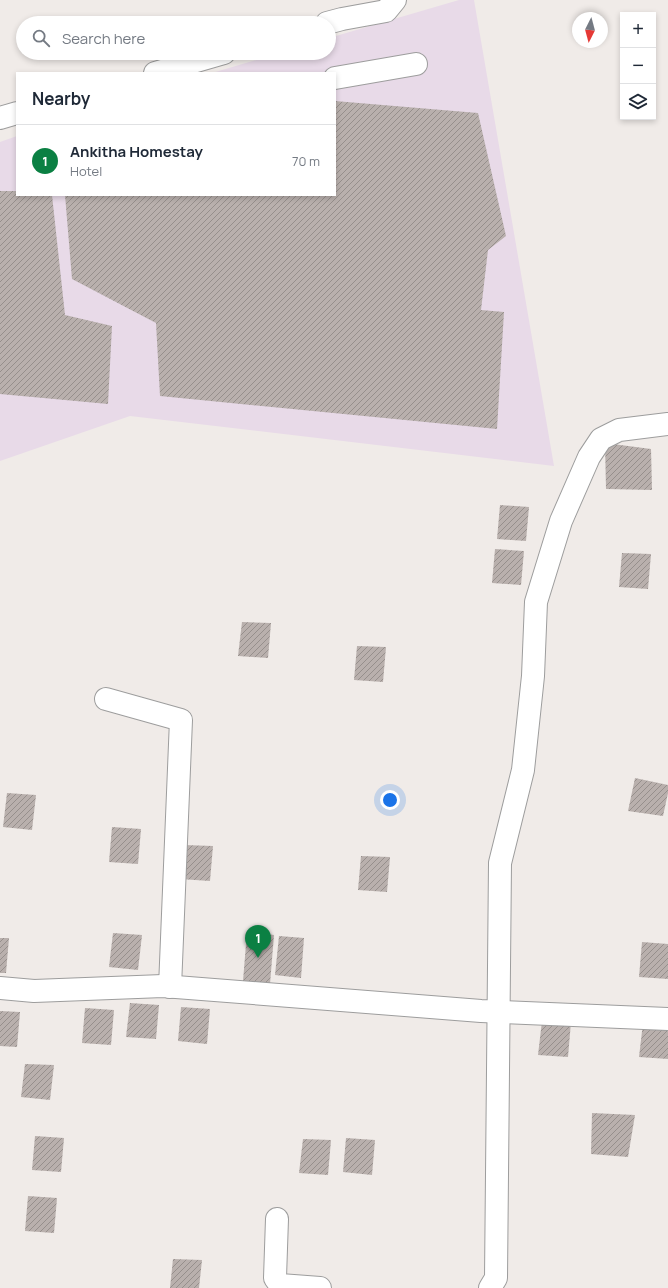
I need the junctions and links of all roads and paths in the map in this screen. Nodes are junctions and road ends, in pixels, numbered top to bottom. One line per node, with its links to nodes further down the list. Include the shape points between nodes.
1 (395, 0): 2 (street, via 386,11)
2 (336, 21)
3 (200, 60): 5 (street)
4 (416, 64): 6 (street)
5 (158, 72)
6 (336, 78)
7 (16, 113): 8 (street)
8 (0, 118)
9 (668, 424): 13 (street, via 619,430 601,439 589,456 561,521 536,602 533,676 523,770 500,863)
10 (106, 699): 11 (street, via 181,720)
11 (170, 987): 12 (street, via 34,992); 13 (street)
12 (0, 988)
13 (498, 1012): 14 (street); 17 (street, via 496,1278)
14 (668, 1019)
15 (277, 1219): 16 (street, via 275,1278 280,1285)
16 (320, 1288)
17 (490, 1288)

